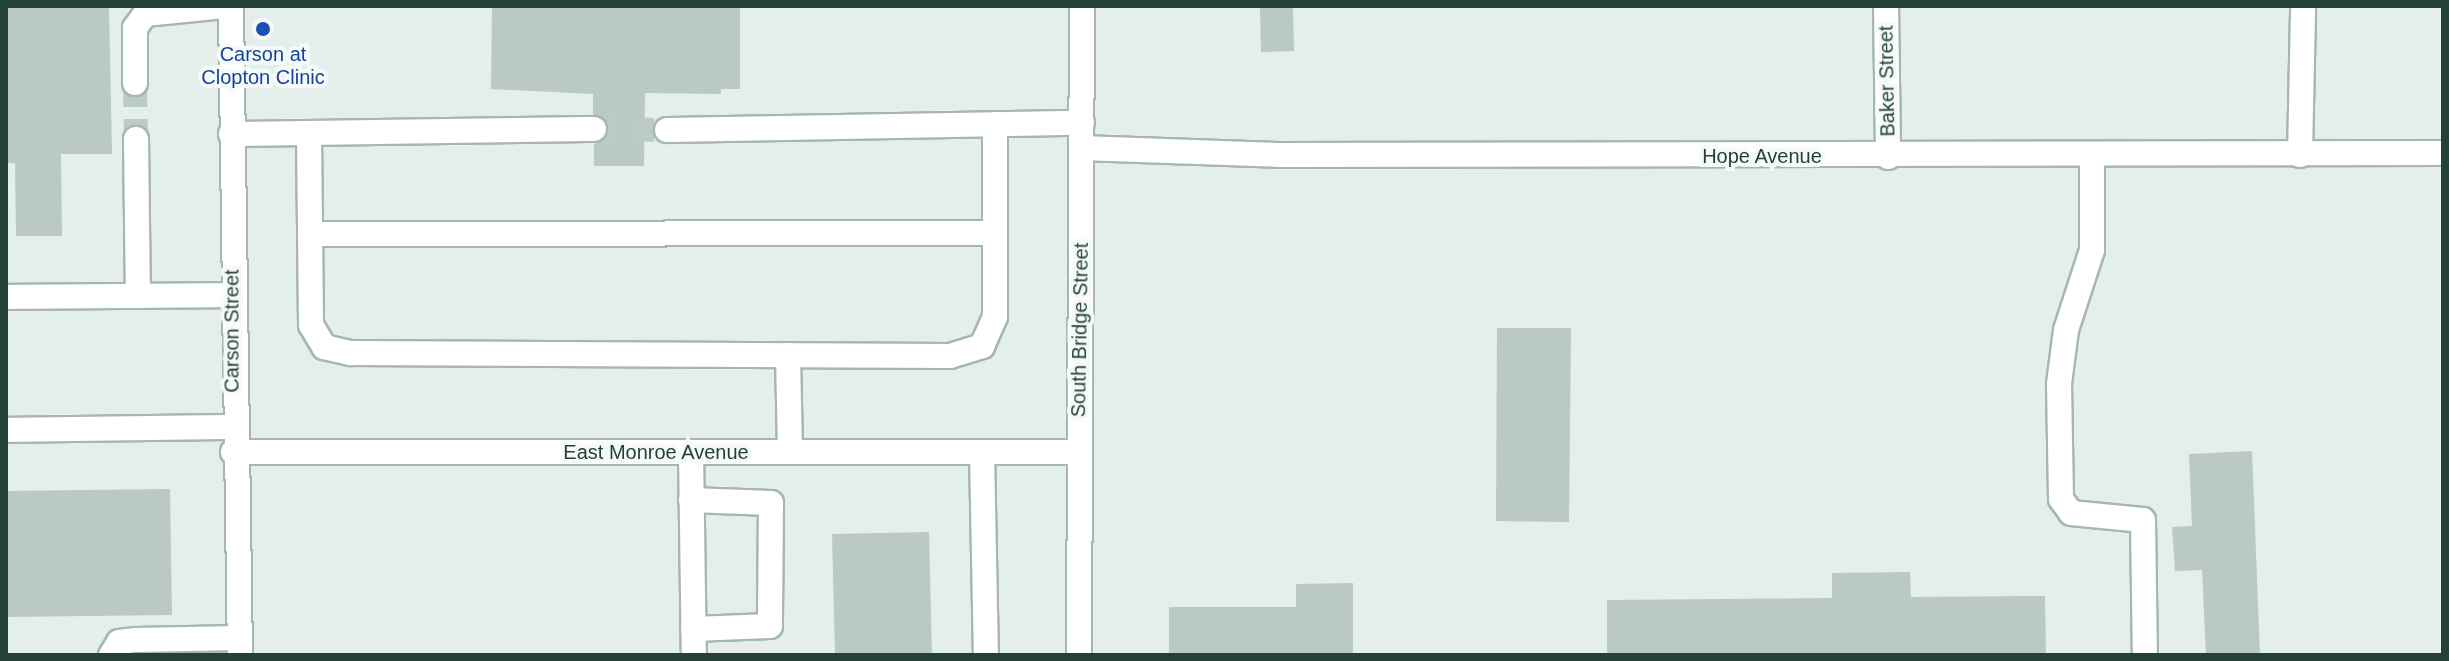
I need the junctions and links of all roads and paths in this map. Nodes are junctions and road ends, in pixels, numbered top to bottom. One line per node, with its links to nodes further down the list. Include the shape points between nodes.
1 (228, 6): 5 (street, via 145,14 135,28); 11 (street, Carson Street)
2 (1082, 6): 6 (street, South Bridge Street)
3 (1886, 6): 17 (street, Baker Street)
4 (2303, 6): 15 (street)
5 (135, 83)
6 (1082, 123): 7 (street); 13 (street, South Bridge Street)
7 (995, 124): 9 (street); 18 (street)
8 (594, 129): 10 (street)
9 (667, 130)
10 (309, 133): 11 (street); 19 (street)
11 (231, 134): 20 (street, Carson Street)
12 (136, 139): 21 (street)
13 (1081, 148): 17 (street, Hope Avenue, via 1278,155); 30 (street, South Bridge Street)
14 (2443, 153): 15 (street, Hope Avenue)
15 (2300, 155): 16 (street, Hope Avenue)
16 (2092, 156): 17 (street, Hope Avenue); 38 (street, via 2092,250 2066,330 2059,384 2061,499 2071,513 2143,520)
17 (1888, 157)
18 (995, 233): 19 (street); 23 (street, via 995,317 982,346 950,356)
19 (310, 234): 23 (street, via 311,325 324,347 351,353)
20 (232, 295): 21 (street); 24 (street, Carson Street)
21 (138, 296): 22 (street)
22 (6, 297)
23 (788, 355): 28 (street)
24 (233, 427): 25 (street); 26 (street, Carson Street)
25 (6, 430)
26 (233, 452): 27 (street, East Monroe Avenue); 33 (street, Carson Street)
27 (691, 452): 28 (street, East Monroe Avenue); 31 (street)
28 (790, 452): 29 (street, East Monroe Avenue)
29 (982, 452): 30 (street, East Monroe Avenue); 36 (street)
30 (1079, 452): 37 (street, South Bridge Street)
31 (691, 500): 32 (street); 32 (street, via 771,503 770,626)
32 (693, 629): 35 (street)
33 (239, 646): 34 (street, via 136,640 119,642)
34 (111, 655)
35 (694, 655)
36 (986, 655)
37 (1079, 655)
38 (2145, 655)

